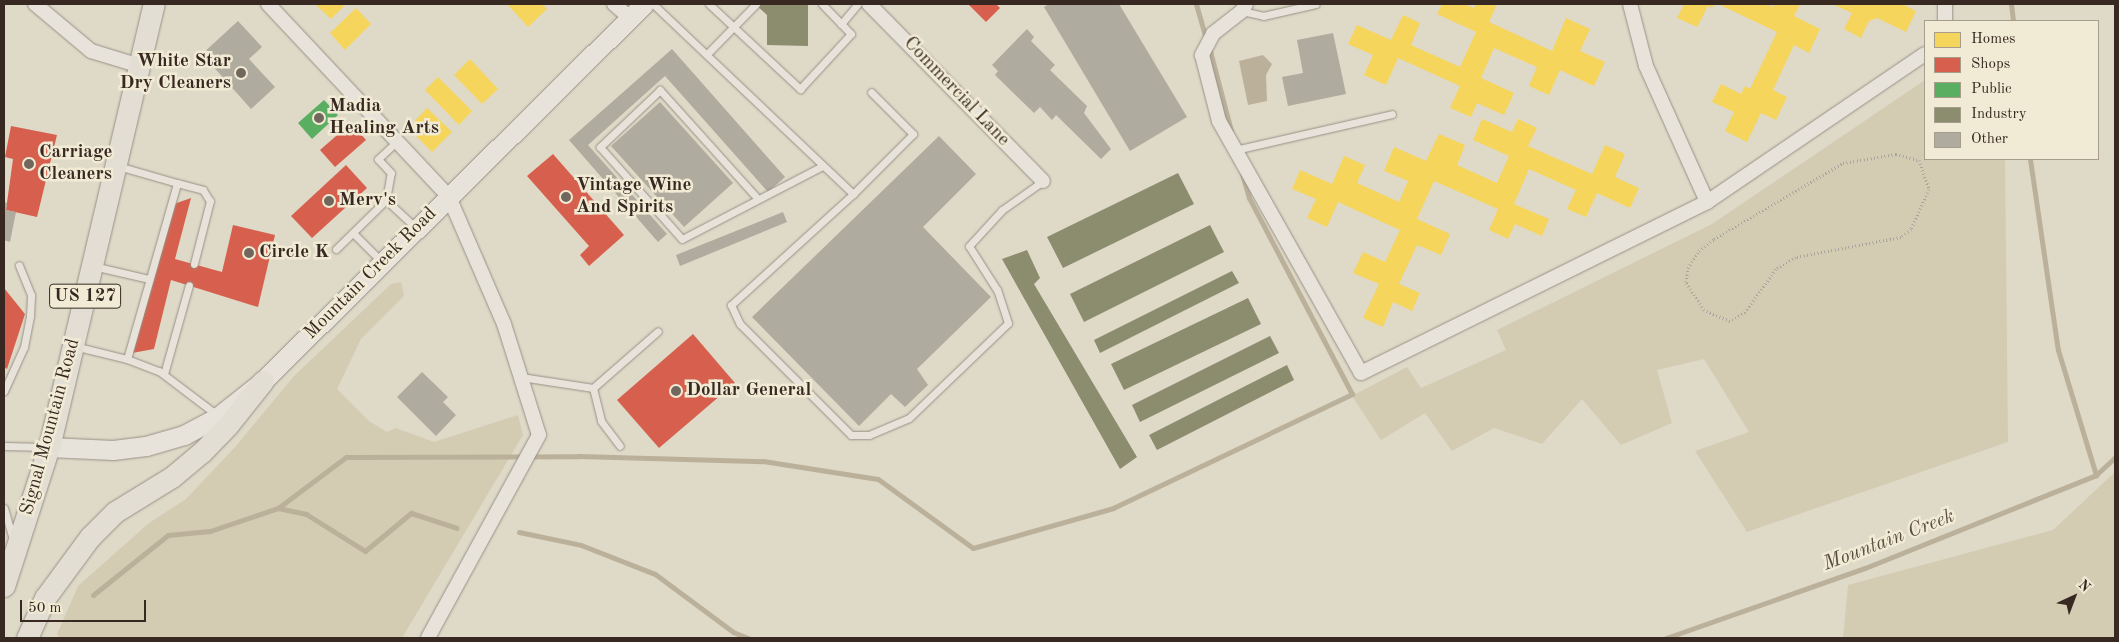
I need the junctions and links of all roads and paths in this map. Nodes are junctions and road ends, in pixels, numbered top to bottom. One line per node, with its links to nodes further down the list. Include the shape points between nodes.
1 (35, 4): 22 (street, via 91,51)
2 (154, 4): 22 (main road, Signal Mountain Road / US 127)
3 (268, 4): 25 (street)
4 (614, 4): 16 (street)
5 (644, 4): 16 (main road, Mountain Creek Road)
6 (653, 4): 20 (lane)
7 (709, 4): 19 (lane)
8 (822, 4): 18 (lane)
9 (858, 4): 18 (lane)
10 (869, 4): 30 (street, Commercial Lane)
11 (1316, 4): 15 (lane, via 1263,16)
12 (1630, 4): 36 (street, via 1646,66)
13 (1945, 4): 17 (street)
14 (753, 5): 19 (lane)
15 (1244, 7): 26 (street, via 1213,34 1202,55 1219,121)
16 (630, 18): 33 (main road, Mountain Creek Road)
17 (1945, 20)
18 (841, 24): 19 (lane, via 851,34 800,89)
19 (734, 27): 20 (lane)
20 (707, 54): 28 (lane)
21 (1924, 55): 36 (street)
22 (140, 66): 27 (main road, Signal Mountain Road / US 127)
23 (871, 92): 32 (lane, via 913,134)
24 (1392, 114): 26 (lane)
25 (397, 141): 33 (street); 35 (lane, via 378,159 391,173)
26 (1235, 150): 36 (street, via 1361,373)
27 (117, 166): 31 (lane); 43 (main road, Signal Mountain Road / US 127)
28 (822, 166): 32 (lane); 34 (lane)
29 (1926, 172): 29 (path, via 1929,189 1911,229 1901,237 1796,257 1776,269 1745,312 1730,321 1704,310 1686,282 1688,268 1699,251 1714,238 1843,163 1896,154 1919,160)
30 (1043, 181): 32 (lane, via 1002,210 969,246 998,290 1008,322 909,418 869,436 851,435 740,324 731,305)
31 (176, 183): 41 (lane, via 203,190 210,201); 44 (lane)
32 (853, 194)
33 (449, 197): 37 (main road, Mountain Creek Road); 50 (street, via 504,324)
34 (758, 199): 34 (lane, via 682,240 600,147 660,90)
35 (386, 200): 37 (lane); 38 (lane)
36 (1707, 202)
37 (417, 229): 40 (main road, Mountain Creek Road)
38 (354, 233): 39 (lane); 40 (lane)
39 (336, 249)
40 (383, 262): 51 (main road, Mountain Creek Road)
41 (194, 264)
42 (19, 265): 53 (lane, via 31,295 30,316 24,347)
43 (93, 266): 44 (lane); 47 (main road, Signal Mountain Road / US 127)
44 (149, 279): 48 (lane)
45 (190, 285): 49 (lane)
46 (658, 331): 52 (lane)
47 (74, 346): 48 (lane); 57 (main road, Signal Mountain Road / US 127)
48 (127, 359): 49 (lane)
49 (164, 374): 54 (lane)
50 (520, 377): 52 (lane); 62 (street, via 539,435)
51 (263, 381): 54 (main road, Mountain Creek Road); 61 (main road, via 202,453 172,477 115,512 90,536 45,598)
52 (593, 388): 56 (lane, via 601,421)
53 (4, 391)
54 (219, 416): 57 (main road, Mountain Creek Road, via 184,435 146,446 113,450)
55 (4, 446): 57 (lane)
56 (620, 446)
57 (49, 447): 59 (main road, Signal Mountain Road / US 127)
58 (4, 508): 59 (lane)
59 (16, 549): 60 (main road, Signal Mountain Road / US 127)
60 (4, 586)
61 (26, 638)
62 (428, 638)

